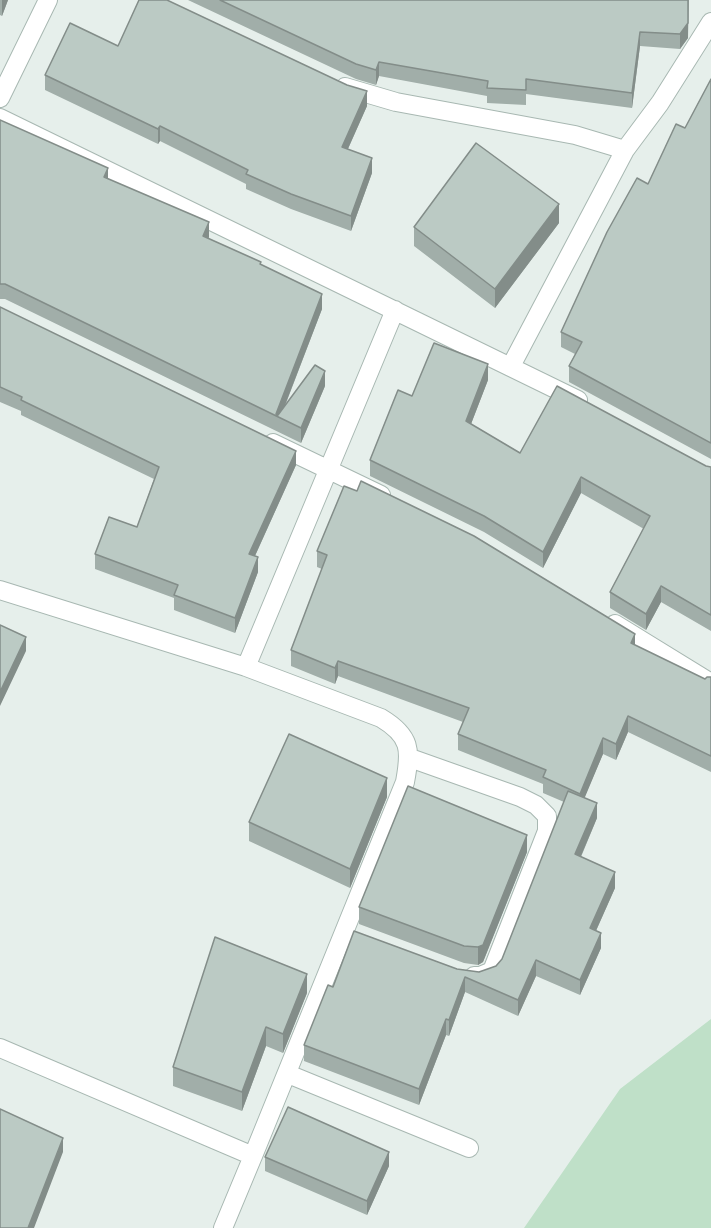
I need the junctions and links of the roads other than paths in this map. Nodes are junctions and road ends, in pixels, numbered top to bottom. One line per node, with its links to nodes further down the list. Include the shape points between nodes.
1 (48, 0): 4 (street)
2 (711, 22): 6 (street)
3 (332, 81): 6 (street, via 396,102 574,135)
4 (0, 98)
5 (0, 118): 7 (street)
6 (625, 150): 8 (street)
7 (395, 310): 8 (street); 11 (street)
8 (511, 366): 9 (street)
9 (597, 411)
10 (254, 434): 11 (street)
11 (328, 470): 12 (street); 15 (street)
12 (393, 501)
13 (0, 590): 15 (street)
14 (600, 615): 16 (street)
15 (246, 667): 17 (street, via 381,718 401,735)
16 (711, 683)
17 (410, 758): 18 (street, via 520,797 548,816 547,831 492,971 480,976); 20 (street, via 405,782 350,933)
18 (461, 974)
19 (0, 1048): 22 (street)
20 (288, 1074): 21 (street); 22 (street)
21 (469, 1148)
22 (253, 1156): 23 (street)
23 (223, 1228)

